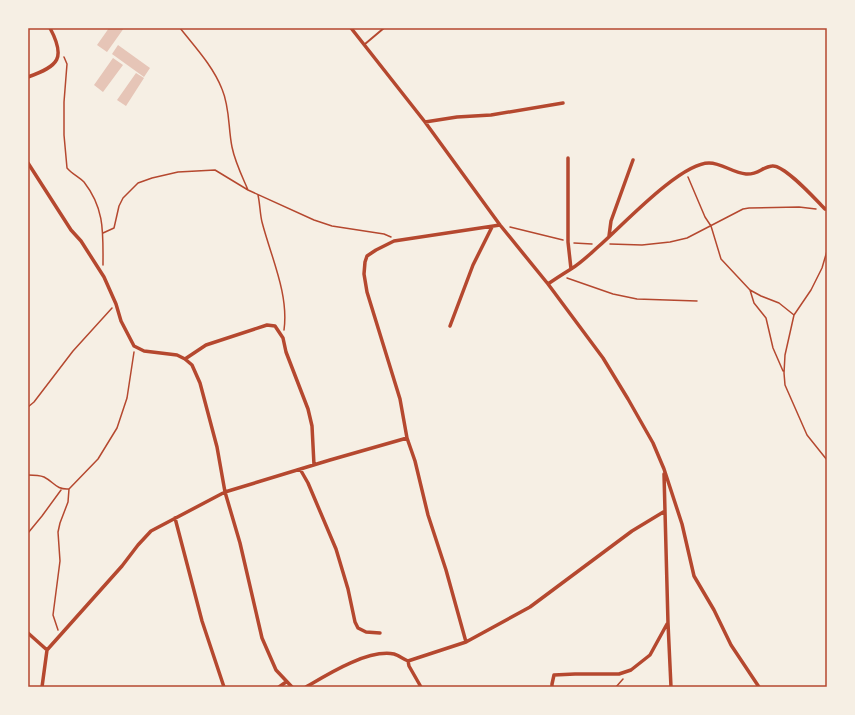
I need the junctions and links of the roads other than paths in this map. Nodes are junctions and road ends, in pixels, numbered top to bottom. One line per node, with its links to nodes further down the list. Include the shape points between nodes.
1 (50, 28): 5 (street, via 60,52 57,61)
2 (351, 28): 4 (street)
3 (384, 28): 4 (lane)
4 (364, 44): 7 (street)
5 (28, 78)
6 (563, 103): 7 (street, via 491,115)
7 (425, 122): 12 (street)
8 (568, 158): 15 (street, via 568,242)
9 (633, 160): 14 (street)
10 (28, 163): 18 (street, via 104,277 134,346 144,351 177,355)
11 (826, 209): 14 (street, via 806,189 774,165 755,174 747,174 709,163 686,171)
12 (500, 225): 13 (street); 16 (street)
13 (492, 227): 17 (street, via 473,265); 19 (street, via 394,242 376,250 365,262 364,274 368,292 400,399)
14 (609, 236): 15 (street)
15 (571, 269): 16 (street)
16 (548, 284): 22 (street, via 603,358 653,444)
17 (450, 326)
18 (185, 359): 20 (street, via 206,345 267,325 276,326 283,338 308,410 312,426); 23 (street, via 192,366 200,383 217,447)
19 (407, 438): 20 (street); 29 (street)
20 (314, 465): 21 (street)
21 (300, 469): 23 (street); 27 (street, via 336,549 355,622 358,628 366,632)
22 (664, 470): 24 (street); 41 (street, via 682,524 694,576 731,646)
23 (225, 492): 25 (street); 32 (street, via 240,543 262,638 276,670)
24 (665, 511): 26 (street); 29 (street, via 632,531 530,607)
25 (175, 518): 30 (street, via 151,531); 34 (street, via 202,621)
26 (668, 623): 39 (street, via 650,655 631,670 619,674 554,676); 40 (street)
27 (380, 633)
28 (28, 634): 30 (street)
29 (466, 642): 31 (street)
30 (47, 650): 33 (street)
31 (408, 661): 37 (street, via 394,654 368,656); 38 (street)
32 (286, 682): 35 (street); 36 (street)
33 (42, 687)
34 (224, 687)
35 (279, 687)
36 (292, 687)
37 (306, 687)
38 (420, 687)
39 (552, 687)
40 (671, 687)
41 (759, 687)

